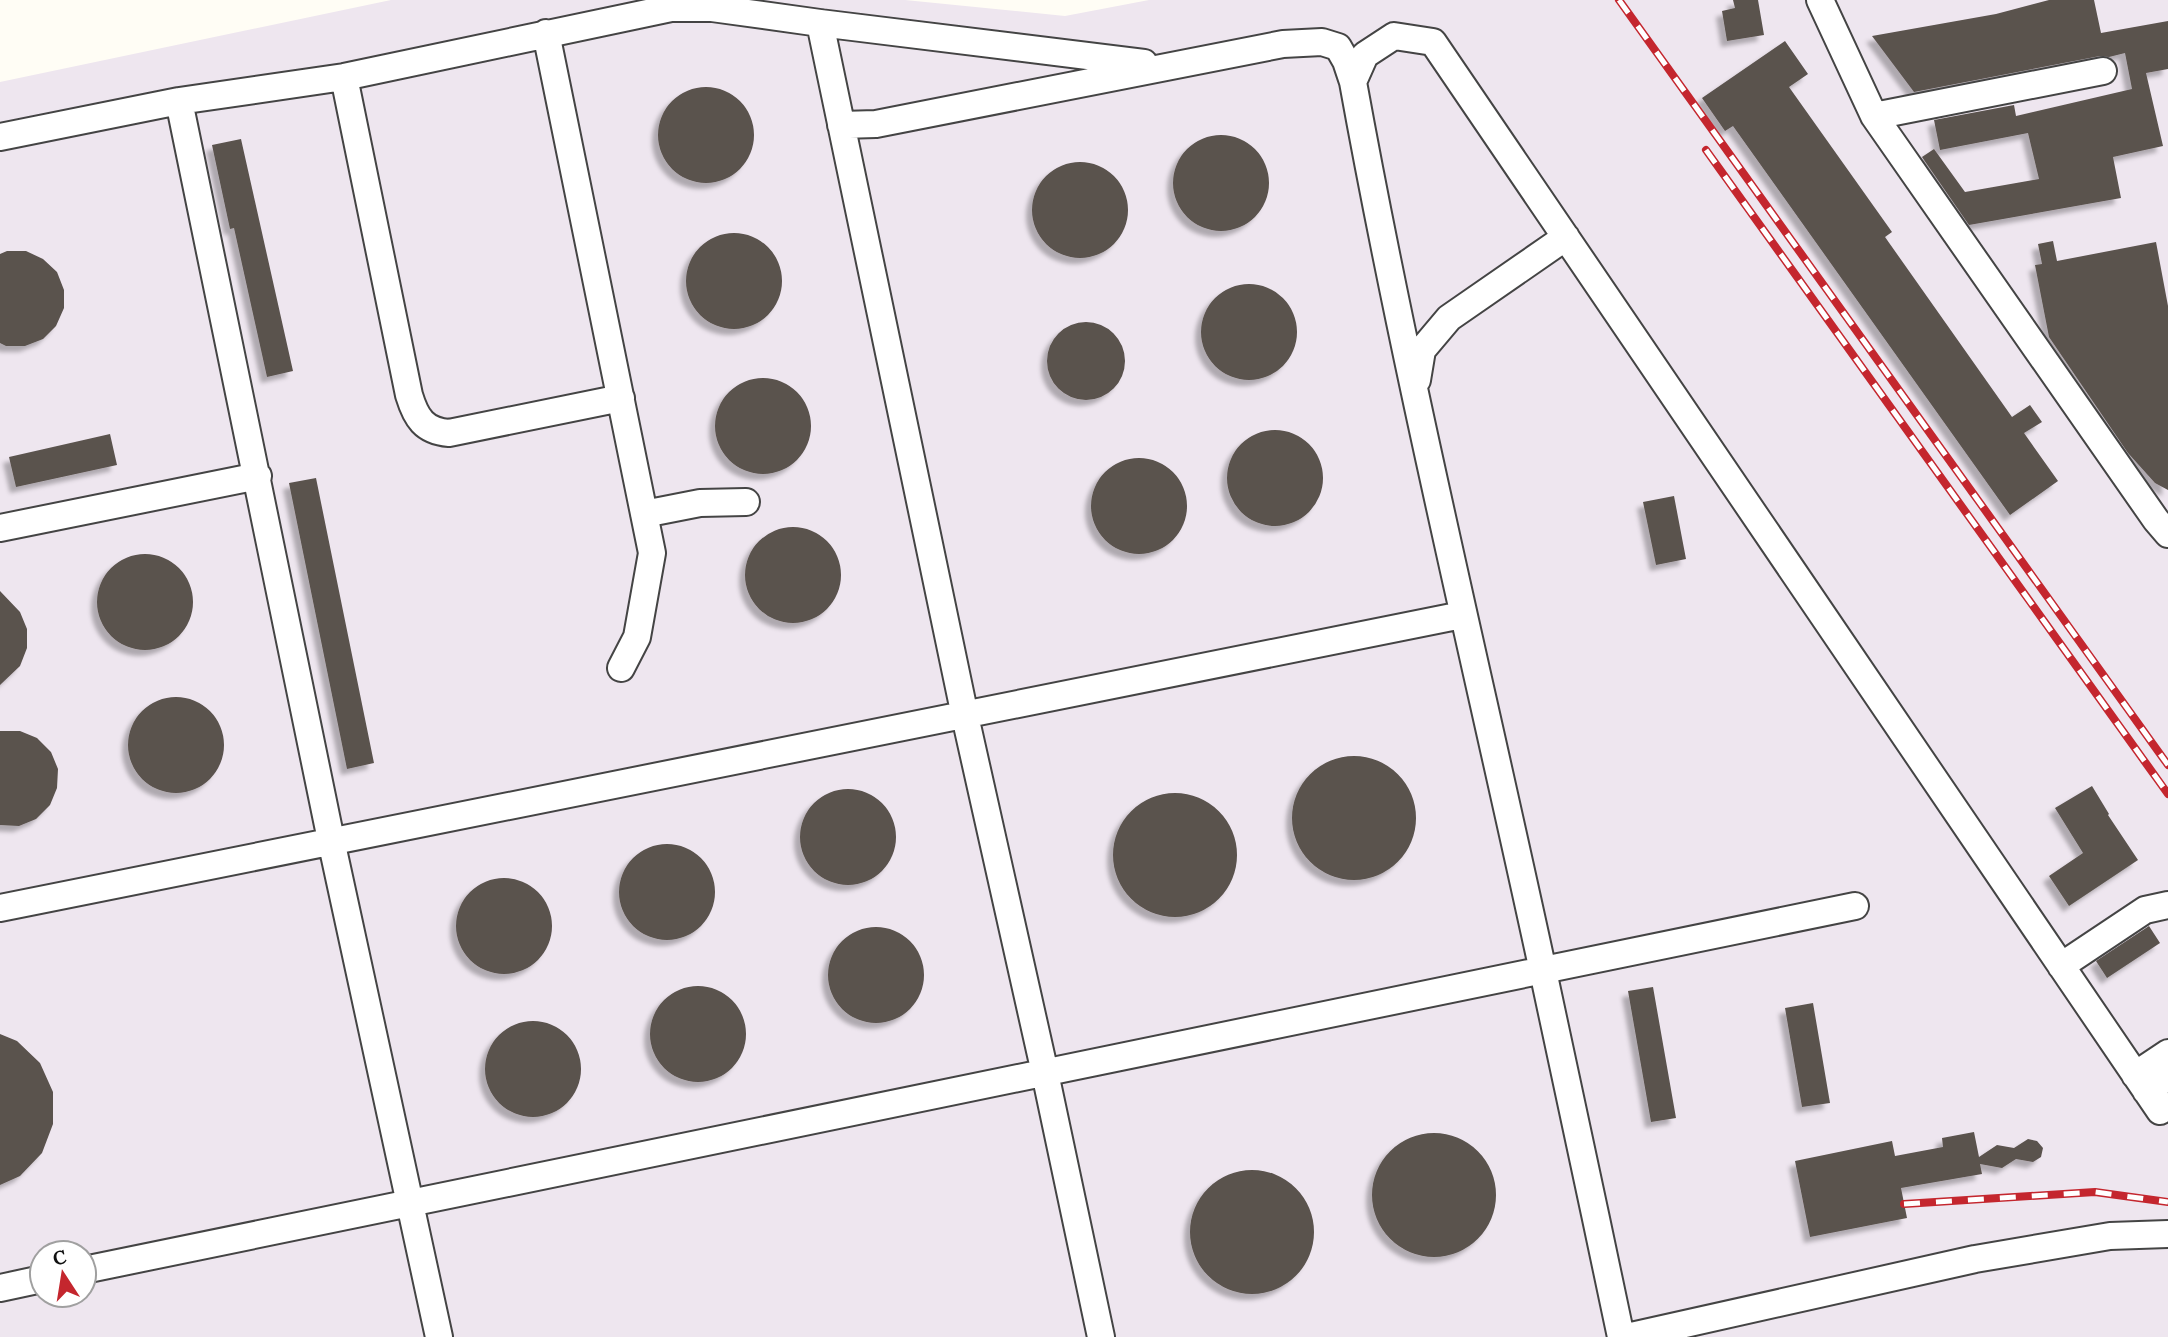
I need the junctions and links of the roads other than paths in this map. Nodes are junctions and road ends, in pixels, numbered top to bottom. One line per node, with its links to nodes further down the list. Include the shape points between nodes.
1 (1820, 0): 9 (lane)
2 (820, 23): 3 (lane, via 712,8 671,8); 4 (lane); 10 (lane)
3 (546, 33): 6 (lane); 14 (lane)
4 (1166, 66): 7 (lane, via 1283,44 1322,42 1338,47); 10 (lane, via 876,124)
5 (2103, 71): 9 (lane)
6 (344, 77): 8 (lane); 14 (lane, via 409,395 420,420 434,432 449,433)
7 (1353, 82): 12 (lane, via 1365,55 1394,36 1433,42); 13 (lane)
8 (179, 100): 11 (lane); 15 (lane)
9 (1874, 116): 19 (lane)
10 (841, 125): 22 (lane)
11 (0, 137)
12 (1566, 237): 13 (lane, via 1449,318 1422,350); 27 (lane)
13 (1415, 389): 20 (lane)
14 (621, 398): 17 (lane)
15 (258, 476): 18 (lane); 23 (lane)
16 (746, 502): 17 (lane, via 701,503)
17 (645, 514): 21 (lane, via 652,553 637,637)
18 (0, 528)
19 (2168, 534)
20 (1462, 615): 22 (lane); 28 (lane)
21 (621, 668)
22 (965, 716): 23 (lane); 30 (lane)
23 (331, 840): 26 (lane); 33 (lane)
24 (2168, 905): 27 (lane, via 2145,910)
25 (1855, 906): 28 (lane)
26 (0, 908)
27 (2061, 966): 32 (lane)
28 (1543, 970): 30 (lane); 40 (lane)
29 (2168, 1053): 32 (lane)
30 (1045, 1073): 33 (lane); 39 (lane)
31 (2168, 1077): 32 (lane)
32 (2150, 1091)
33 (411, 1203): 35 (lane); 38 (lane)
34 (2168, 1234): 41 (lane, via 2110,1236 1975,1259)
35 (98, 1267)
36 (28, 1282): 37 (lane)
37 (0, 1288)
38 (439, 1337)
39 (1101, 1337)
40 (1620, 1337)
41 (1627, 1337)

